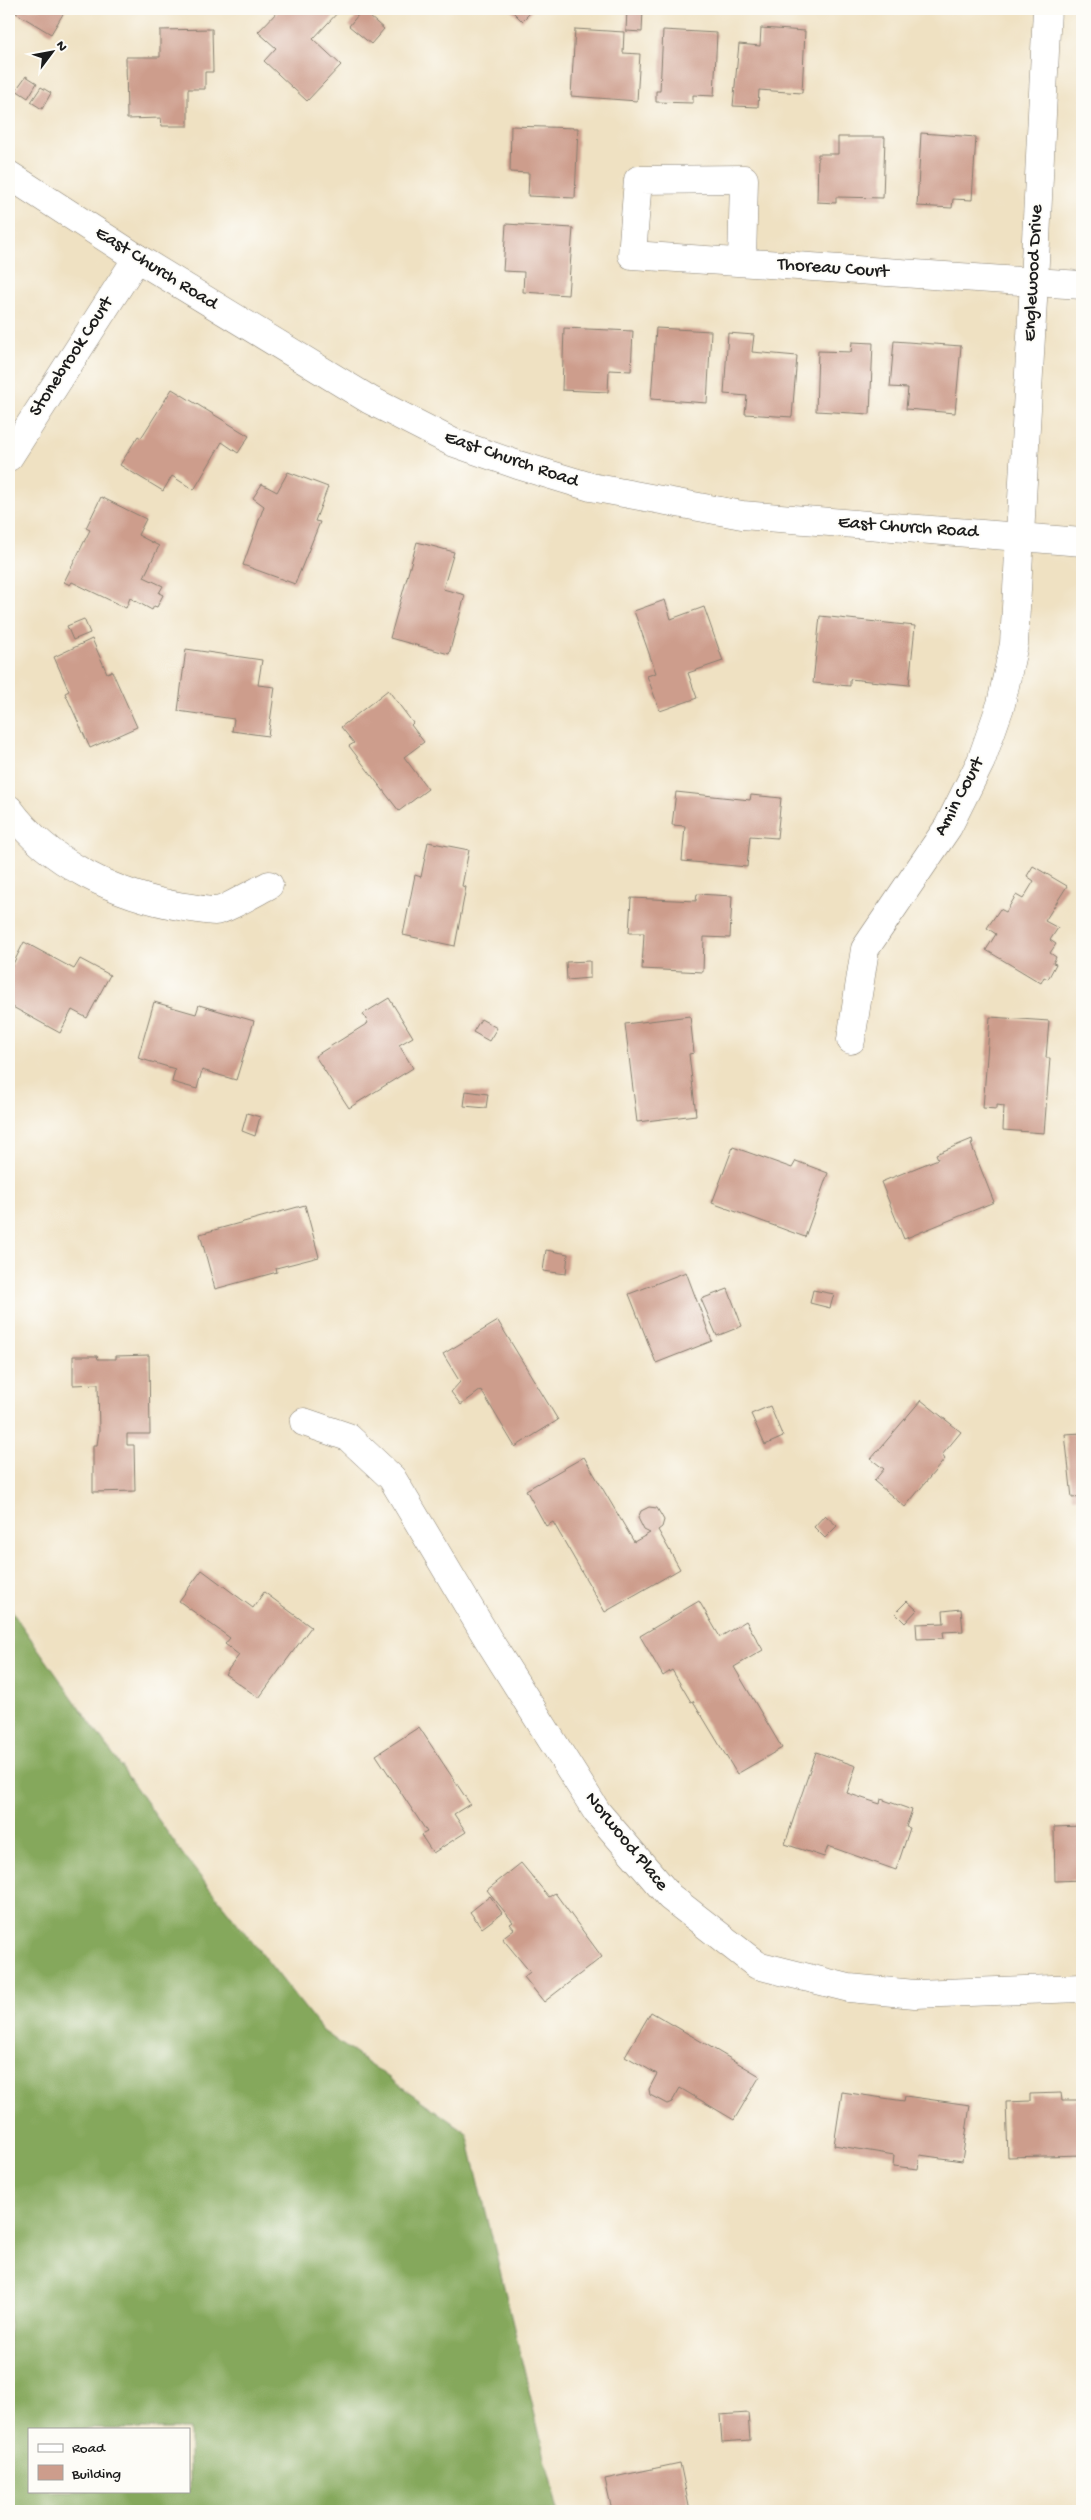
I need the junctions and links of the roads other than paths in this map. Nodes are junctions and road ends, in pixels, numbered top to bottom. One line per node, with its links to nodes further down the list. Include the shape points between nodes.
1 (1047, 9): 5 (street, Englewood Drive)
2 (9, 175): 3 (street, East Church Road)
3 (137, 258): 7 (street, Stonebrook Court); 8 (street, East Church Road, via 370,400 452,442 518,466 591,487 742,515)
4 (742, 262): 4 (street, Thoreau Court, via 632,255 638,180 744,179); 5 (street, Thoreau Court)
5 (1034, 282): 6 (street, Thoreau Court); 8 (street, Englewood Drive)
6 (1082, 285)
7 (9, 458)
8 (1020, 536): 9 (street, East Church Road); 12 (street, Amin Court, via 1014,644 1001,704 981,761 948,827 865,949)
9 (1082, 542)
10 (9, 810): 11 (street, via 22,828 86,875 163,903 216,912)
11 (269, 885)
12 (851, 1040)
13 (304, 1422): 14 (street, Norwood Place, via 348,1437 392,1478 488,1639 598,1812 670,1897 757,1965 849,1988 916,1994)
14 (1082, 1988)

